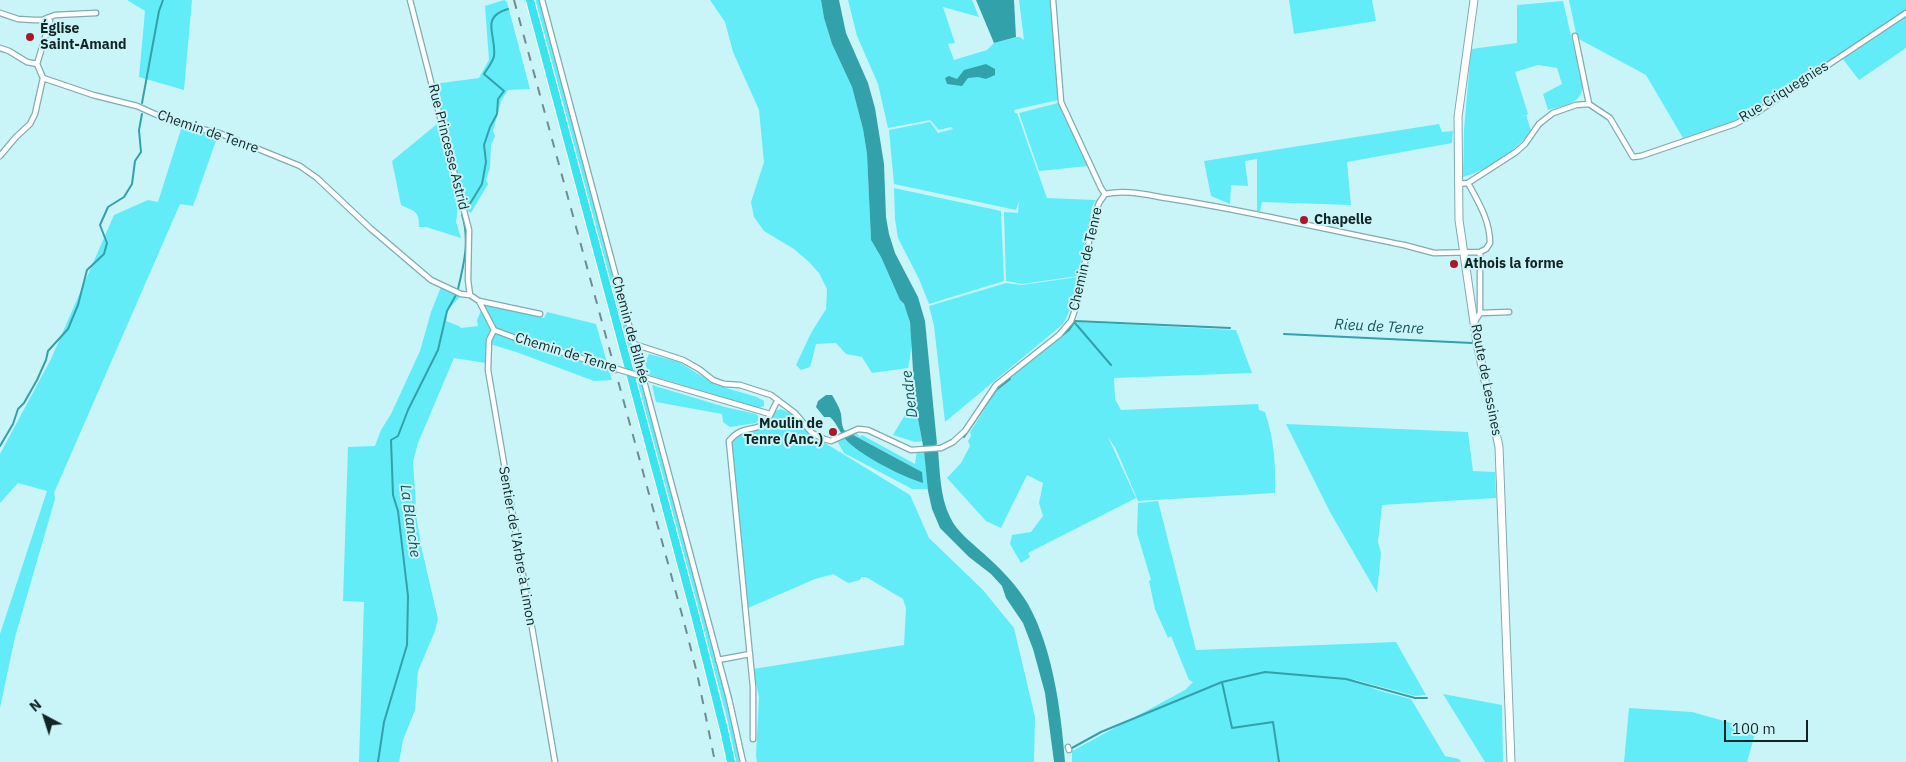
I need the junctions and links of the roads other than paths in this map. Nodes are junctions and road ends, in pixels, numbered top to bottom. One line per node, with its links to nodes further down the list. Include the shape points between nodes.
1 (410, 0): 21 (street, Rue Princesse Astrid, via 469,230)
2 (530, 0): 35 (highway, via 696,619)
3 (542, 0): 28 (street, Chemin de Bilhée)
4 (1053, 0): 18 (street, via 1061,102)
5 (1474, 0): 17 (main road, Route de Lessines, via 1458,117)
6 (0, 13): 9 (street, via 18,19)
7 (96, 13): 9 (street)
8 (1906, 13): 14 (street, Rue Criquegnies, via 1756,113 1735,124 1641,156 1633,157 1610,118)
9 (47, 18): 12 (street, via 50,22)
10 (1575, 36): 14 (street)
11 (0, 48): 12 (street)
12 (37, 64): 13 (street)
13 (43, 78): 15 (street, via 30,124); 21 (street, Chemin de Tenre, via 137,106 175,123 219,133 300,166 431,280)
14 (1588, 104): 16 (street, via 1553,113 1539,124 1516,152)
15 (0, 156)
16 (1468, 183): 17 (street); 19 (street, via 1482,207 1489,228 1490,243)
17 (1458, 184): 20 (main road, Route de Lessines)
18 (1105, 194): 20 (street, Chemin de Tenre, via 1132,192 1212,205 1426,252); 29 (street, Chemin de Tenre, via 1093,220 1078,304 1071,321 1059,335 996,385 958,438 947,445 911,450 868,430 858,429 831,441 812,432)
19 (1480, 252): 20 (street, Chemin de Tenre); 24 (street)
20 (1463, 253): 26 (main road, Route de Lessines)
21 (470, 295): 22 (street, Chemin de Tenre)
22 (478, 301): 25 (street, Chemin de Tenre); 27 (street, Chemin de Tenre)
23 (1509, 312): 24 (street)
24 (1480, 313): 26 (street)
25 (540, 314)
26 (1474, 323): 37 (main road, Route de Lessines, via 1499,447)
27 (494, 330): 30 (street, Chemin de Tenre, bridge); 34 (street, Sentier de l'Arbre à Limon, via 489,340 488,370)
28 (634, 344): 29 (street, Chemin de Tenre, via 683,360 713,380 740,385); 32 (street, Chemin de Bilhée)
29 (778, 400): 30 (street)
30 (770, 414): 31 (street, via 762,426 740,431 730,441)
31 (750, 654): 32 (street); 33 (street)
32 (718, 660): 36 (street, Chemin de Bilhée)
33 (753, 740)
34 (555, 762)
35 (731, 762)
36 (743, 762)
37 (1511, 762)

